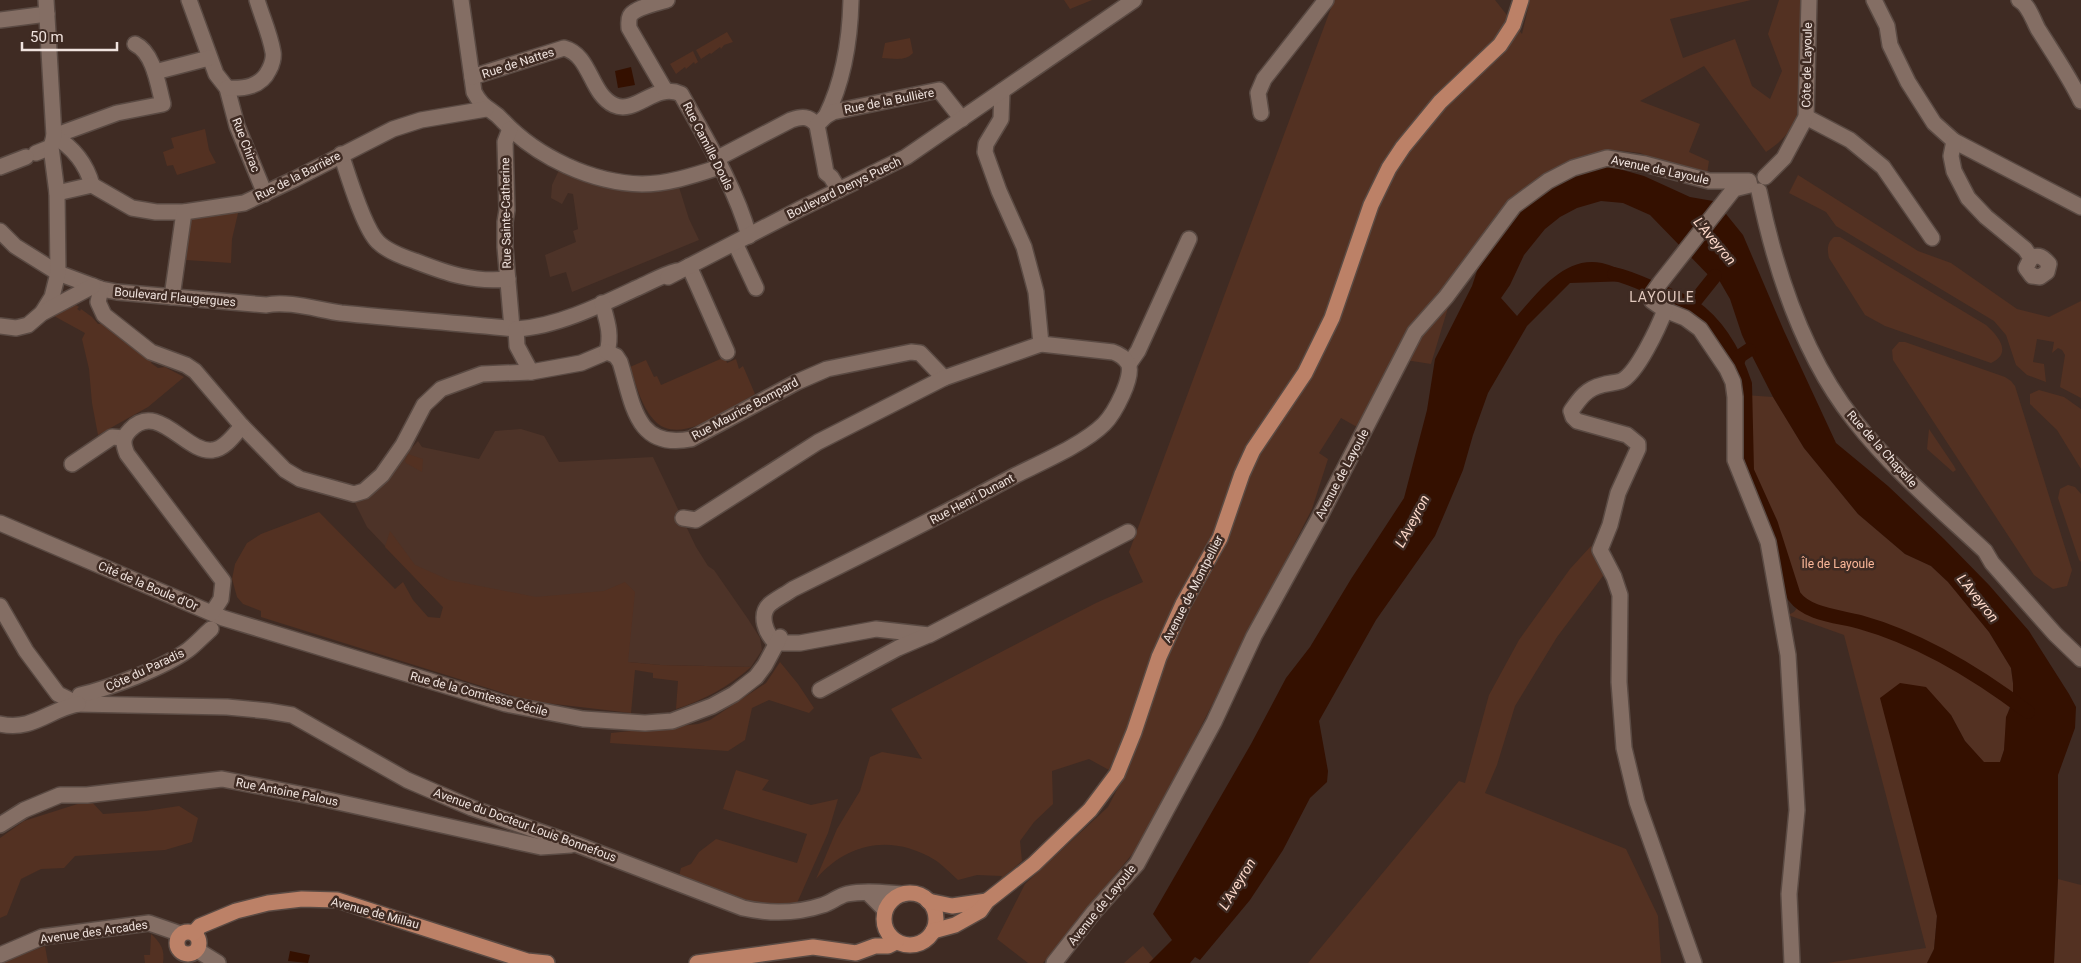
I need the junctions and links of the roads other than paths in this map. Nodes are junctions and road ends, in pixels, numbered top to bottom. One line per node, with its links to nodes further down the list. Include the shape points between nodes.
1 (189, 0): 15 (street, Rue Chirac)
2 (257, 0): 20 (street, via 274,54 271,66 261,82)
3 (461, 0): 17 (street)
4 (667, 0): 18 (street, Rue Camille Douls, via 629,16 630,28)
5 (851, 0): 25 (street, via 846,57)
6 (1134, 0): 19 (street, Boulevard Denys Puech)
7 (1326, 0): 23 (street, via 1264,80 1258,94)
8 (1521, 0): 83 (main road, Avenue de Montpellier, via 1513,25 1500,45 1440,102 1389,168 1371,205 1332,318 1304,373 1253,450 1220,538 1183,604 1159,657 1116,774 1085,816 1029,868)
9 (1809, 0): 24 (street, Côte de Layoule)
10 (1874, 0): 28 (street, via 1908,82 1934,123)
11 (2023, 1): 21 (street)
12 (47, 7): 13 (street); 29 (street)
13 (0, 20)
14 (134, 44): 16 (street, via 142,48)
15 (209, 58): 16 (street); 20 (street, Rue Chirac)
16 (155, 72): 29 (street, via 162,104 117,113)
17 (472, 78): 18 (street, Rue de Nattes, via 564,48 579,56 604,97 614,105 627,106); 22 (street, via 474,92)
18 (665, 90): 31 (street, Rue Camille Douls, via 680,94)
19 (1002, 91): 26 (street, Boulevard Denys Puech); 57 (street, via 1001,118 986,144 985,152 1024,247 1036,292)
20 (228, 92): 37 (street, Rue Chirac, via 237,126)
21 (2081, 101)
22 (486, 109): 27 (street); 30 (street, Rue de la Barrière, via 416,121)
23 (1261, 113)
24 (1806, 117): 33 (street, Côte de Layoule, via 1784,158); 42 (street, via 1850,140 1884,167)
25 (825, 118): 26 (street, Rue de la Bullière, via 939,90); 31 (street, via 813,120 802,116 777,127); 35 (street, via 826,173)
26 (962, 119): 35 (street, Boulevard Denys Puech, via 906,157)
27 (506, 124): 31 (street, via 547,155 582,173 627,183 659,182 698,174); 48 (street, Rue Sainte-Catherine)
28 (1954, 141): 38 (street); 45 (street, via 1951,156 1954,171 1968,198 2026,249)
29 (52, 142): 32 (street, via 31,155); 34 (street, via 69,145 80,157); 36 (street)
30 (340, 154): 37 (street, Rue de la Barrière); 48 (street, via 368,227 378,242 398,255 448,274 475,280)
31 (718, 163): 41 (street, Rue Camille Douls)
32 (0, 167)
33 (1756, 184): 53 (street, via 1734,189 1656,288 1652,301); 74 (street, Rue de la Chapelle, via 1778,263 1805,338 1817,364 1853,420 1903,476 1985,551 1992,563); 94 (street, Avenue de Layoule, via 1709,181 1645,164 1607,158 1573,168 1548,181 1514,206 1416,332 1137,864)
34 (92, 186): 36 (street); 39 (street, Rue de la Barrière, via 132,208)
35 (839, 190): 41 (street, Boulevard Denys Puech)
36 (56, 193): 47 (street)
37 (265, 194): 39 (street, Rue de la Barrière, via 244,203)
38 (2081, 207)
39 (184, 212): 51 (street)
40 (0, 231): 47 (street, Boulevard Flaugergues, via 15,246)
41 (749, 236): 44 (street, Boulevard Denys Puech)
42 (1932, 238)
43 (1189, 239): 60 (street, Rue Henri Dunant, via 1138,351)
44 (735, 243): 46 (street, Boulevard Denys Puech); 50 (street)
45 (2031, 258)
46 (682, 268): 52 (street, Boulevard Denys Puech); 59 (street)
47 (58, 273): 49 (street, Boulevard Flaugergues); 54 (street, via 52,297)
48 (507, 274): 56 (street, Rue Sainte-Catherine)
49 (97, 288): 51 (street, Boulevard Flaugergues); 54 (street); 63 (street, via 98,302 104,315 151,352 194,371)
50 (756, 288)
51 (172, 297): 56 (street, Boulevard Flaugergues, via 302,306)
52 (602, 303): 56 (street, Boulevard Denys Puech, via 535,328); 58 (street, via 609,328)
53 (1665, 310): 95 (street, via 1652,339 1630,373 1622,380 1586,391 1571,411 1577,421 1627,435 1638,444 1600,550 1620,595 1619,682 1624,748 1637,802); 96 (street, via 1685,318 1700,329 1732,382 1735,460 1768,542 1789,668 1797,810 1789,894)
54 (42, 313): 55 (street, via 28,325 16,328)
55 (0, 326)
56 (514, 328): 61 (street, Rue Sainte-Catherine, via 517,346)
57 (1041, 344): 60 (street, via 1113,352); 62 (street)
58 (607, 352): 61 (street, via 581,363); 62 (street, Rue Maurice Bompard, via 620,362 636,413 647,432 659,439 677,442 691,439 797,382 843,365 920,353)
59 (728, 352)
60 (1128, 364): 73 (street, Rue Henri Dunant, via 1129,374 1120,401 1103,425 1084,438 932,520 793,589 778,600 773,625)
61 (531, 372): 63 (street, via 482,374 441,389 424,405 382,475 364,491 354,494 300,479 285,470)
62 (944, 378): 66 (street, via 818,442 696,520)
63 (242, 426): 64 (street, via 228,442 214,450 202,450 163,425 144,420 131,428)
64 (124, 438): 65 (street, via 112,437); 70 (street, Cité de la Boule d'Or, via 127,454 223,581 221,599)
65 (72, 464)
66 (683, 518)
67 (0, 523): 70 (street, Cité de la Boule d'Or)
68 (1128, 532): 72 (street)
69 (0, 606): 76 (street, Avenue du Docteur Louis Bonnefous, via 26,651 58,694)
70 (212, 613): 73 (street, Rue de la Comtesse Cécile, via 506,704 598,721 672,721 712,706 756,676)
71 (211, 629): 76 (street, Côte du Paradis, via 188,650 167,662 106,690 80,695)
72 (929, 634): 73 (street, via 876,629 800,643); 75 (street)
73 (781, 641)
74 (2081, 659)
75 (820, 690)
76 (78, 704): 77 (street, via 29,724 14,727); 79 (street, Avenue du Docteur Louis Bonnefous, via 228,707 292,716 407,780 472,808)
77 (0, 724)
78 (0, 825): 79 (street, Rue Antoine Palous, via 24,810 60,795 87,795 222,779 541,847)
79 (578, 845): 80 (street, Avenue du Docteur Louis Bonnefous, via 743,908 766,913 806,910 845,894)
80 (868, 893): 81 (street, Avenue du Docteur Louis Bonnefous); 84 (street)
81 (904, 894): 82 (main road, via 921,896); 84 (main road, via 896,897)
82 (928, 901): 83 (main road, via 952,906); 85 (main road, via 936,915)
83 (987, 901): 85 (main road, Avenue de Montpellier, via 980,911 955,925)
84 (884, 915): 86 (main road, via 885,929); 87 (main road)
85 (933, 931): 86 (main road, via 921,943 912,946)
86 (896, 942): 87 (main road)
87 (875, 946): 93 (main road, via 856,953 813,947)
88 (186, 947): 89 (street, Avenue des Arcades, via 161,926 149,923 42,938); 90 (main road, Avenue de Millau, via 222,917 236,911 302,899 337,900); 91 (street, Avenue des Arcades)
89 (0, 955)
90 (527, 962): 92 (main road)
91 (218, 963)
92 (547, 963)
93 (697, 963)
94 (1054, 963)
95 (1694, 963)
96 (1792, 963)

